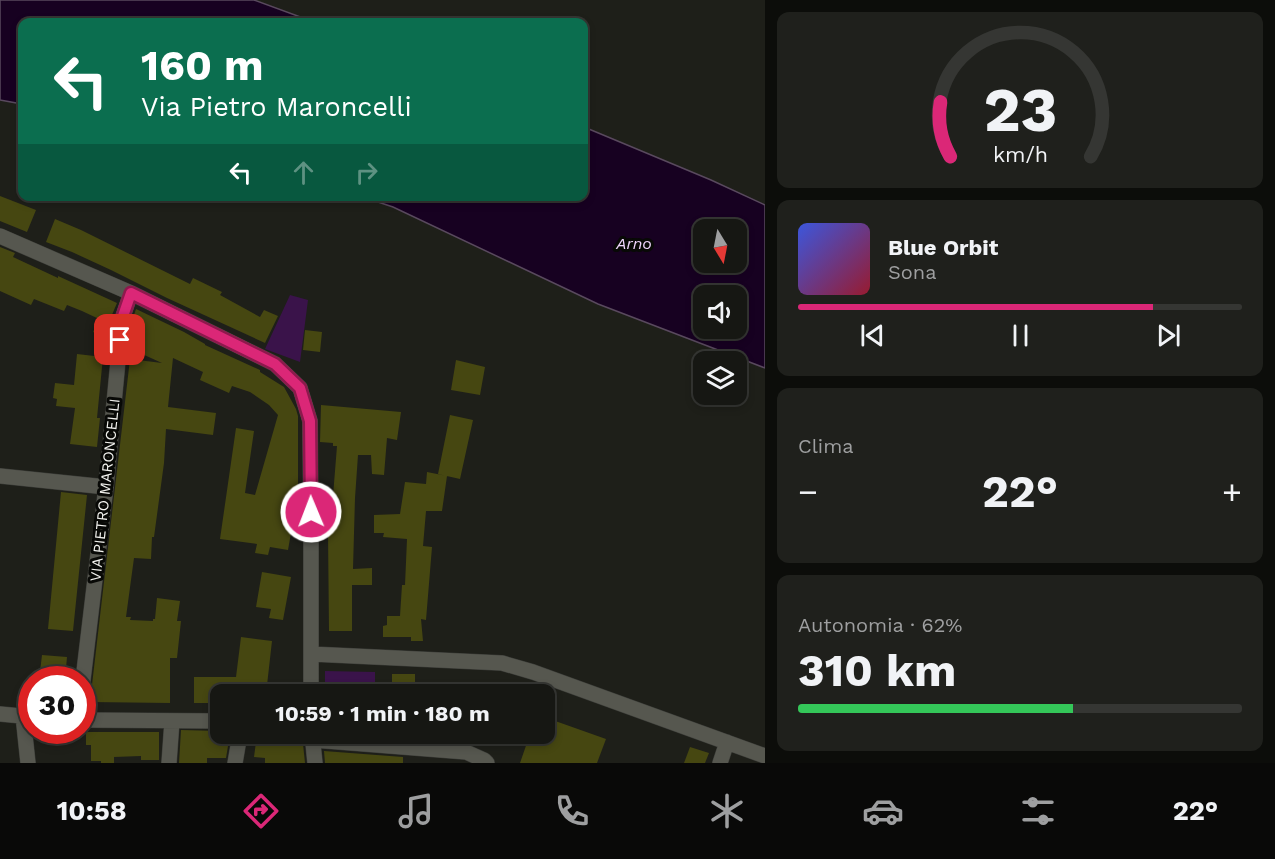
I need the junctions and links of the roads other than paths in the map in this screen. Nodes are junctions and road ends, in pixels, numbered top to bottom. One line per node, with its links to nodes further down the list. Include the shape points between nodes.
1 (0, 236): 2 (street)
2 (131, 293): 4 (street, VIA PIETRO MARONCELLI, via 122,319); 5 (street, via 275,364 300,388 310,421)
3 (0, 476): 4 (street)
4 (106, 486): 6 (street, VIA PIETRO MARONCELLI)
5 (310, 654): 7 (street); 13 (street, via 502,663)
6 (85, 666)
7 (311, 684)
8 (0, 714): 9 (street)
9 (18, 716)
10 (96, 720): 12 (street)
11 (210, 720): 12 (street)
12 (172, 721): 20 (street)
13 (728, 742): 18 (street); 24 (street)
14 (28, 744): 19 (street)
15 (239, 744): 21 (street)
16 (313, 744): 22 (street)
17 (384, 744): 23 (street, via 466,752)
18 (765, 756)
19 (28, 763)
20 (169, 763)
21 (236, 763)
22 (315, 763)
23 (488, 763)
24 (720, 763)

